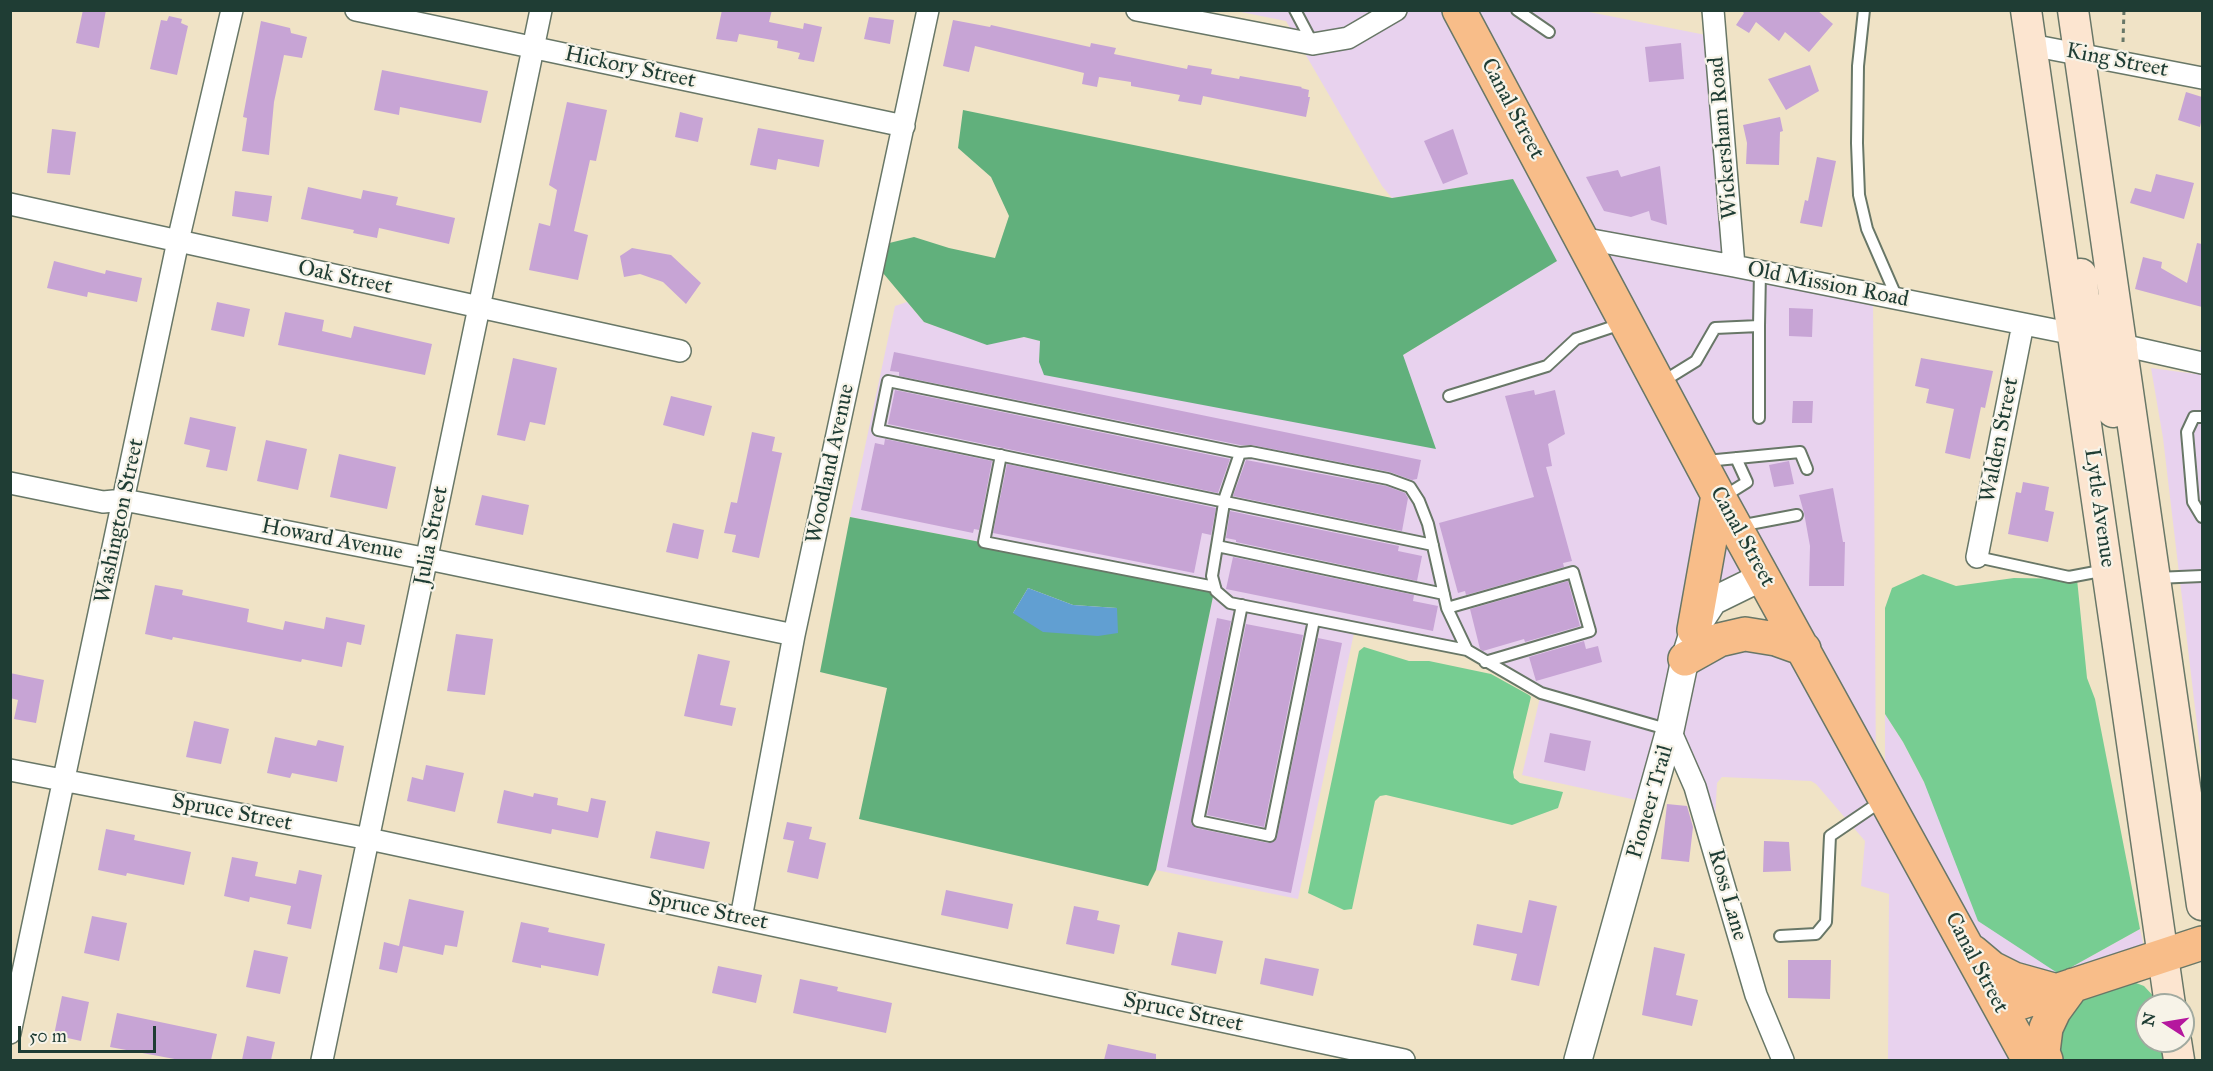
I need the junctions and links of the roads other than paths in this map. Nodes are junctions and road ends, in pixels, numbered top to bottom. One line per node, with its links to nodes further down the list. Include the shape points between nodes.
1 (232, 10): 24 (street, Washington Street)
2 (356, 10): 17 (street, Hickory Street)
3 (541, 10): 17 (street, Julia Street)
4 (928, 10): 21 (street, Woodland Avenue)
5 (1137, 10): 15 (street)
6 (1294, 10): 15 (lane)
7 (1517, 10): 14 (lane)
8 (1713, 10): 25 (street, Wickersham Road)
9 (1864, 10): 27 (lane, via 1858,77 1859,195 1867,229)
10 (2026, 10): 16 (main road, Lytle Avenue)
11 (2073, 10): 18 (main road, Lytle Avenue)
12 (1462, 11): 23 (main road, Canal Street)
13 (1386, 13): 15 (street, via 1348,38)
14 (1549, 32)
15 (1312, 44)
16 (2031, 45): 18 (street, King Street); 20 (main road, Lytle Avenue)
17 (533, 48): 21 (street, Hickory Street); 28 (street, Julia Street)
18 (2079, 54): 19 (street, King Street); 33 (main road, Lytle Avenue)
19 (2202, 78)
20 (2043, 124): 32 (main road, Lytle Avenue); 33 (main road, via 2066,170 2084,299 2096,321)
21 (904, 126): 64 (street, Woodland Avenue)
22 (10, 204): 24 (street, Oak Street)
23 (1581, 237): 25 (street, Old Mission Road); 29 (main road, Canal Street)
24 (178, 241): 28 (street, Oak Street); 46 (street, Washington Street)
25 (1734, 266): 26 (street, Old Mission Road)
26 (1760, 271): 27 (street, Old Mission Road); 31 (lane)
27 (1897, 299): 30 (street, Old Mission Road)
28 (478, 306): 34 (street, Oak Street); 54 (street, Julia Street)
29 (1627, 322): 36 (main road, Canal Street); 37 (lane, via 1576,339 1547,366)
30 (2023, 324): 32 (street, Old Mission Road); 53 (street, Walden Street)
31 (1759, 326): 36 (lane, via 1715,328 1696,361); 39 (lane)
32 (2074, 334): 55 (main road, Lytle Avenue); 69 (main road, via 2100,359 2111,392 2140,598)
33 (2122, 345): 35 (street); 58 (main road, Lytle Avenue)
34 (680, 351)
35 (2202, 363)
36 (1659, 384): 43 (main road, Canal Street)
37 (1449, 396)
38 (2202, 417): 50 (lane, via 2194,417 2187,432 2193,502)
39 (1759, 418)
40 (1240, 453): 41 (lane, via 888,381 878,430); 47 (lane); 51 (lane, via 1388,479 1410,487 1419,501)
41 (1001, 456): 47 (lane); 59 (lane, via 984,542)
42 (1736, 458): 43 (lane); 44 (lane, via 1800,452); 48 (lane, via 1747,482)
43 (1700, 461): 48 (main road, Canal Street)
44 (1807, 469)
45 (10, 483): 46 (street, Howard Avenue, via 103,502)
46 (124, 500): 54 (street, Howard Avenue); 72 (street, Washington Street)
47 (1224, 502): 51 (lane); 52 (lane)
48 (1725, 507): 49 (lane); 56 (main road, Canal Street); 65 (main road)
49 (1797, 515)
50 (2202, 517)
51 (1433, 545): 60 (lane)
52 (1217, 546): 59 (lane, via 1212,576); 60 (lane)
53 (1977, 557): 55 (lane, via 2069,577)
54 (428, 559): 64 (street, Howard Avenue); 74 (street, Julia Street)
55 (2108, 570): 80 (main road, Lytle Avenue)
56 (1764, 576): 65 (street, Pioneer Trail, via 1713,602); 66 (main road, Canal Street)
57 (2202, 576): 58 (lane)
58 (2155, 578): 69 (main road, Lytle Avenue)
59 (1215, 587): 61 (lane, via 1230,603)
60 (1444, 594): 62 (lane)
61 (1242, 605): 63 (lane); 63 (lane, via 1198,821 1270,836)
62 (1447, 608): 67 (lane); 68 (lane, via 1573,572 1590,632)
63 (1314, 620): 67 (lane)
64 (794, 635): 76 (street, Woodland Avenue)
65 (1689, 645): 66 (main road, via 1745,634); 70 (street, Pioneer Trail)
66 (1804, 649): 73 (main road, Canal Street)
67 (1467, 650): 68 (lane)
68 (1485, 662): 70 (lane, via 1541,693)
69 (2168, 666): 75 (main road, Lytle Avenue)
70 (1670, 730): 87 (street, Pioneer Trail); 88 (street, Ross Lane, via 1695,787 1756,995)
71 (10, 770): 72 (street, Spruce Street)
72 (65, 782): 74 (street, Spruce Street); 84 (street, Washington Street)
73 (1886, 798): 77 (lane, via 1830,836 1826,922 1816,934); 79 (main road, Canal Street)
74 (369, 839): 76 (street, Spruce Street); 85 (street, Julia Street)
75 (2202, 905)
76 (741, 918): 86 (street, Spruce Street)
77 (1780, 936)
78 (2202, 943): 80 (main road)
79 (1967, 947): 81 (main road, via 1992,968 2014,979); 83 (main road, Canal Street)
80 (2163, 956): 81 (main road); 82 (main road, Lytle Avenue)
81 (2065, 988): 83 (main road); 90 (main road, via 2046,1028)
82 (2168, 993)
83 (2001, 1009): 89 (main road, Canal Street)
84 (10, 1033)
85 (322, 1060)
86 (1404, 1060)
87 (1578, 1060)
88 (1783, 1060)
89 (2029, 1060)
90 (2046, 1060)

